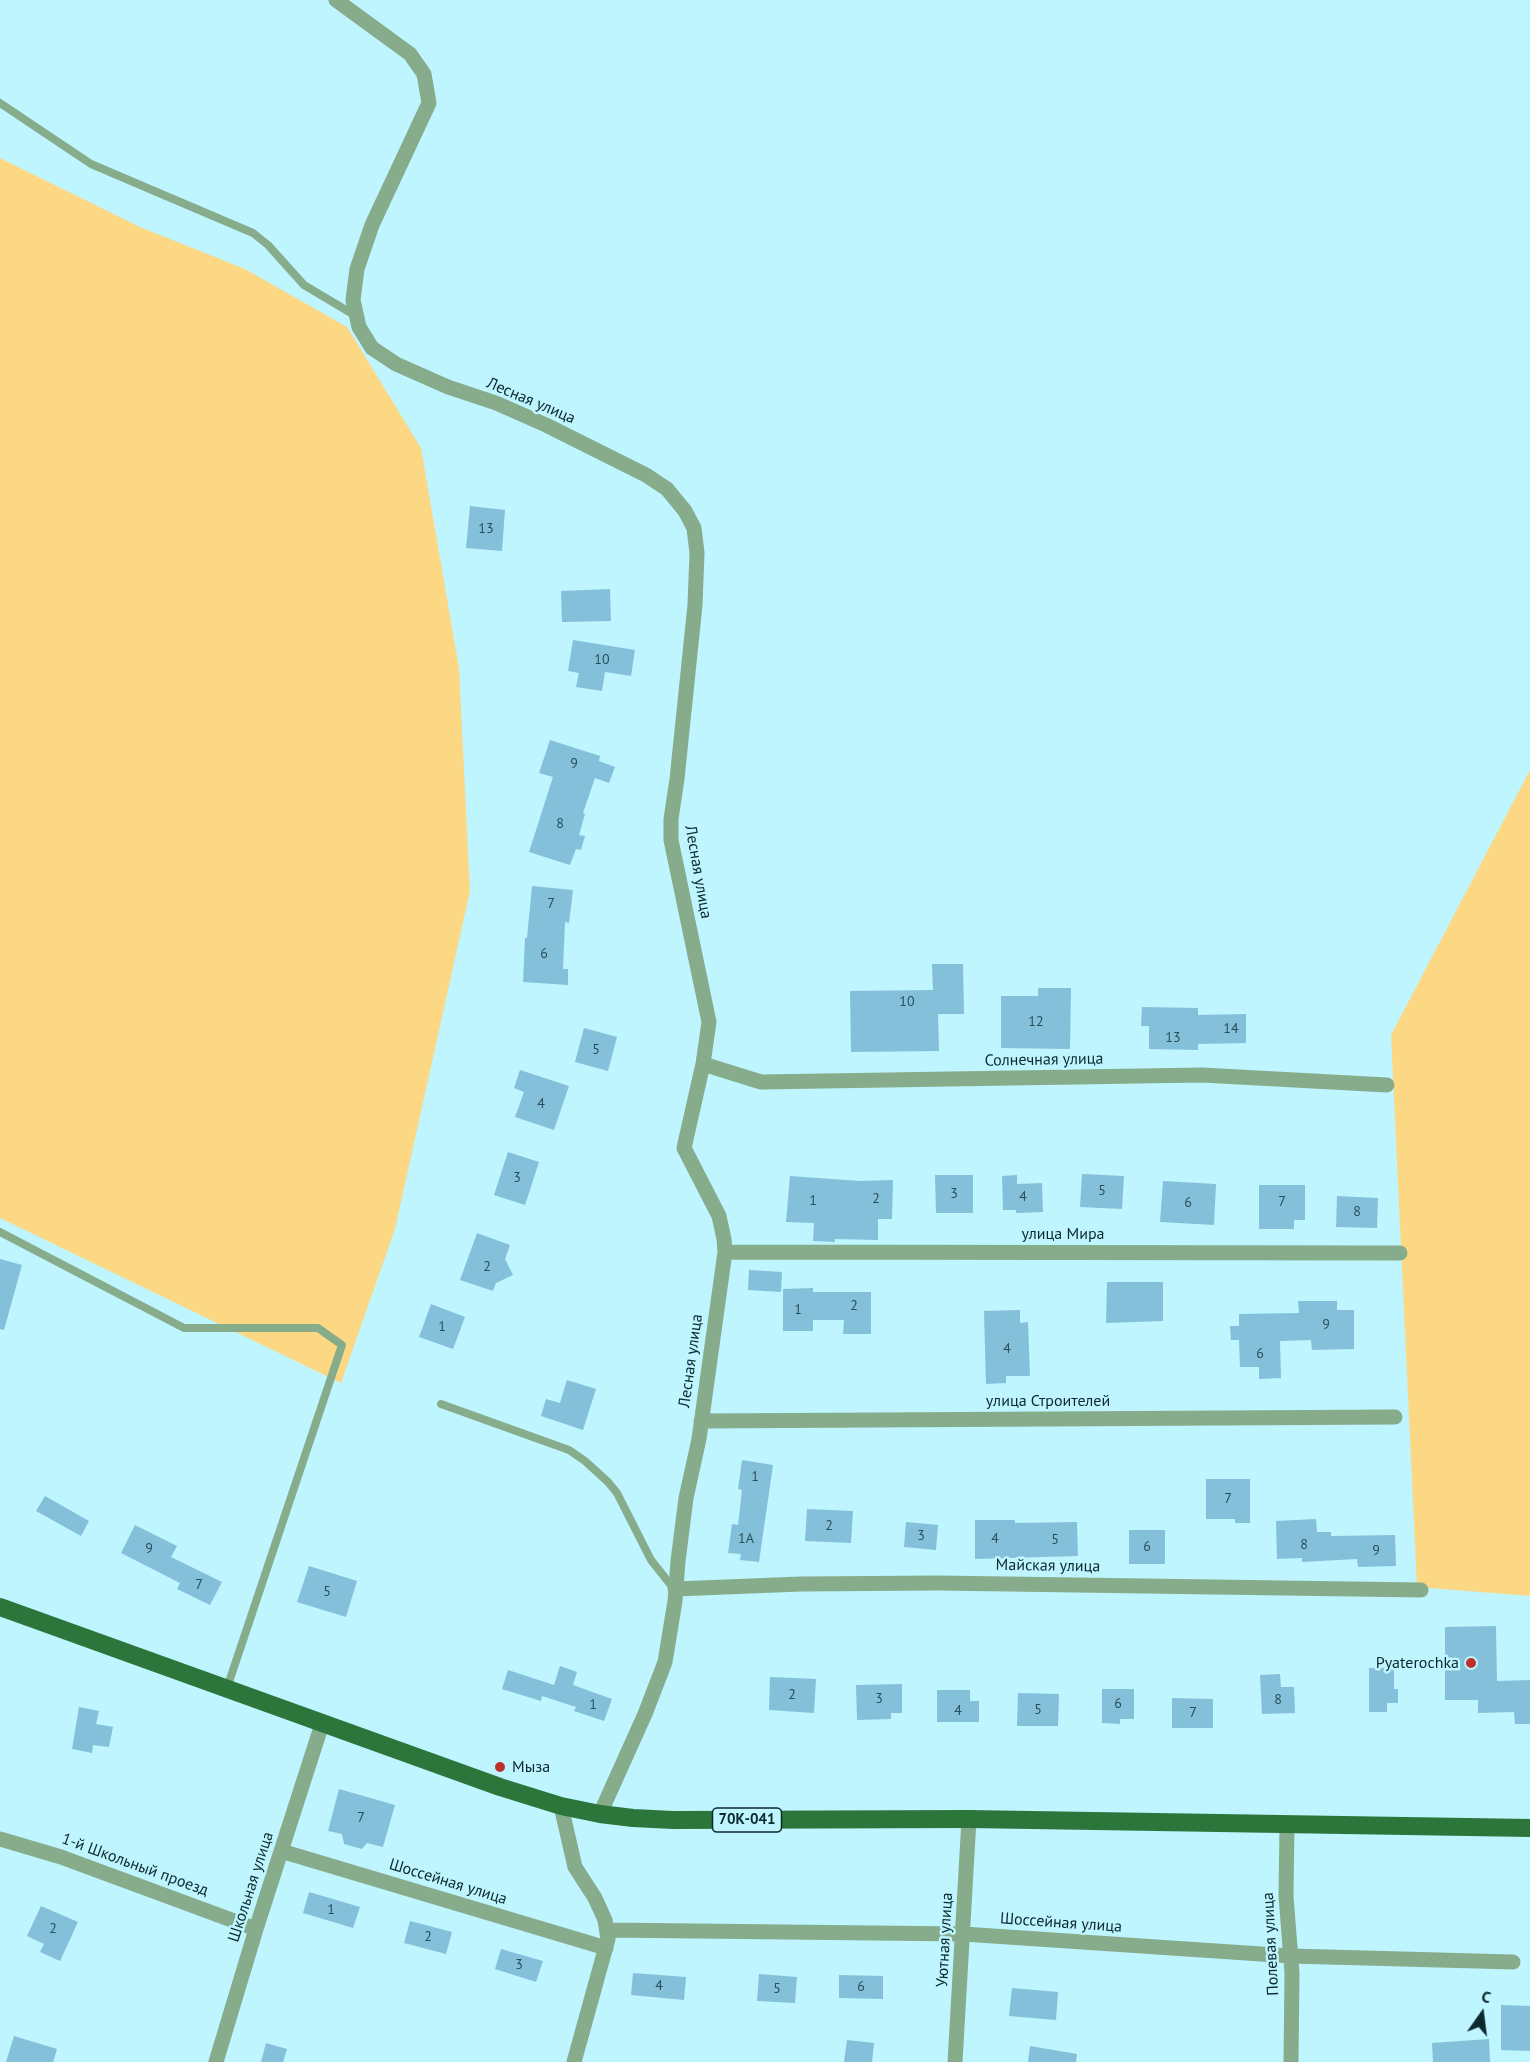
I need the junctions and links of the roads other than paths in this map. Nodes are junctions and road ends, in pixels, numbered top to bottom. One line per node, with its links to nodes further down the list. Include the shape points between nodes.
1 (336, 0): 3 (street, Лесная улица, via 410,54 424,74 429,103 372,225 357,269 353,300)
2 (0, 103): 3 (lane, via 91,164 253,233 304,285)
3 (357, 316): 4 (street, Лесная улица, via 363,334 380,355 448,387 546,425 646,476 668,489 694,528 695,605 671,840 709,1022)
4 (703, 1064): 5 (street, Солнечная улица, via 761,1082 1202,1075); 7 (street, Лесная улица, via 684,1148 719,1216)
5 (1387, 1085)
6 (0, 1232): 15 (lane, via 184,1328 318,1328 342,1345)
7 (725, 1252): 8 (street, улица Мира); 11 (street, Лесная улица)
8 (1401, 1253)
9 (441, 1404): 12 (lane, via 569,1450 585,1461 616,1493 651,1560)
10 (1395, 1417): 11 (street, улица Строителей)
11 (701, 1421): 12 (street, Лесная улица, via 686,1498)
12 (675, 1589): 13 (street, Майская улица, via 938,1583); 18 (street, Лесная улица, via 665,1662)
13 (1422, 1590)
14 (0, 1607): 15 (main road, 70К-041)
15 (227, 1689): 16 (main road, 70К-041)
16 (322, 1724): 17 (main road, 70К-041); 23 (street, Школьная улица)
17 (561, 1806): 18 (main road, 70К-041); 25 (street, via 576,1867 595,1898)
18 (600, 1814): 19 (main road, 70К-041, via 673,1820)
19 (969, 1820): 20 (main road, 70К-041); 26 (street, Уютная улица)
20 (1287, 1824): 21 (main road, 70К-041); 28 (street, Полевая улица, via 1286,1896)
21 (1530, 1828)
22 (0, 1839): 24 (street, 1-й Школьный проезд, via 61,1857)
23 (281, 1851): 24 (street, Школьная улица); 27 (street, Шоссейная улица)
24 (256, 1929): 30 (street, Школьная улица)
25 (607, 1930): 26 (street, Шоссейная улица); 27 (street)
26 (963, 1934): 28 (street, Шоссейная улица); 32 (street, Уютная улица)
27 (606, 1948): 31 (street)
28 (1291, 1956): 29 (street, Шоссейная улица); 33 (street, Полевая улица)
29 (1513, 1962)
30 (216, 2062)
31 (574, 2062)
32 (955, 2062)
33 (1291, 2062)

